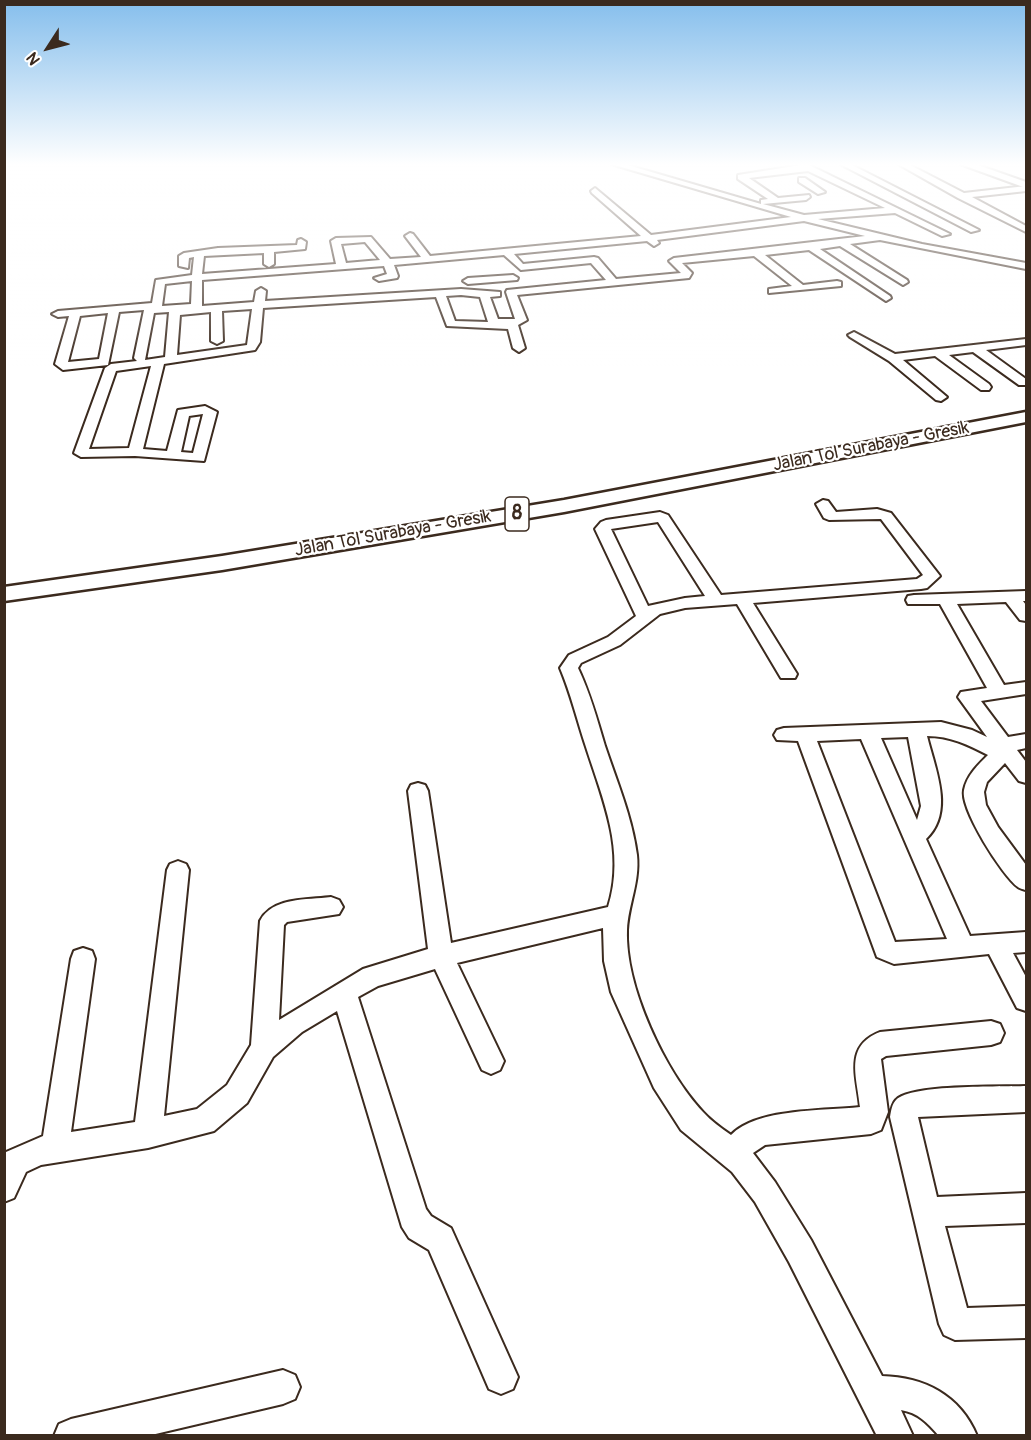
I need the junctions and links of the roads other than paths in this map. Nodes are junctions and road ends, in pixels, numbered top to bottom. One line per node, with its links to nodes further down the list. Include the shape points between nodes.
1 (641, 231): 9 (street)
2 (704, 231): 9 (street)
3 (852, 231): 8 (street)
4 (939, 231): 6 (street)
5 (964, 231): 6 (street)
6 (945, 234): 10 (street)
7 (410, 236): 24 (street)
8 (880, 237): 10 (street); 12 (street)
9 (649, 238): 13 (street); 18 (street)
10 (898, 241): 30 (street)
11 (719, 243): 22 (street)
12 (842, 243): 15 (street); 23 (street)
13 (581, 244): 16 (street); 25 (street)
14 (374, 248): 28 (street); 29 (street); 31 (street, via 368,239 336,241)
15 (811, 248): 19 (street); 26 (street)
16 (506, 252): 24 (street); 25 (street, via 521,267)
17 (199, 253): 21 (street); 27 (street); 27 (street, via 184,256 180,266)
18 (670, 253): 22 (street); 40 (street, via 687,275)
19 (757, 253): 22 (street); 43 (street)
20 (269, 254): 21 (street); 33 (street, via 302,245); 34 (street)
21 (232, 255): 35 (street)
22 (734, 255)
23 (864, 257): 26 (street); 41 (street)
24 (428, 260): 28 (street)
25 (594, 260): 40 (street)
26 (833, 262): 48 (street)
27 (198, 264): 36 (street)
28 (388, 264): 29 (street); 37 (street, via 393,276)
29 (376, 265): 31 (street)
30 (1026, 266)
31 (342, 267): 33 (street)
32 (505, 267): 38 (street)
33 (305, 270): 34 (street)
34 (268, 273): 35 (street); 49 (street, via 266,286 256,290)
35 (233, 275): 36 (street)
36 (197, 278): 50 (street, via 160,281); 50 (street, via 202,291 196,308 158,311)
37 (379, 278)
38 (513, 278): 39 (street); 45 (street)
39 (468, 281)
40 (612, 281): 45 (street)
41 (903, 282)
42 (837, 284): 43 (street)
43 (801, 288): 44 (street)
44 (772, 291)
45 (516, 292): 47 (street); 47 (street, via 521,320 518,322 494,322)
46 (441, 293): 47 (street); 49 (street); 58 (street, via 451,324 513,326)
47 (484, 294)
48 (886, 298)
49 (260, 305): 51 (street); 63 (street, via 254,347)
50 (153, 306): 52 (street); 61 (street)
51 (217, 308): 56 (street); 63 (street, via 174,312)
52 (114, 309): 53 (street); 53 (street, via 104,362 63,366)
53 (75, 313): 54 (street)
54 (58, 314)
55 (854, 335): 62 (street)
56 (217, 340)
57 (1025, 343): 59 (street)
58 (519, 348)
59 (975, 348): 60 (street); 64 (street)
60 (937, 352): 62 (street); 65 (street)
61 (140, 358)
62 (892, 358): 66 (street)
63 (165, 360): 69 (street); 69 (street, via 111,368 81,453)
64 (1023, 382)
65 (985, 387)
66 (941, 397)
67 (1026, 407): 72 (highway, Jalan Tol Surabaya - Gresik / 8, via 916,432 560,496)
68 (1026, 417): 73 (highway, Jalan Tol Surabaya - Gresik / 8, via 564,506 222,563)
69 (135, 452): 70 (street)
70 (173, 455)
71 (823, 504): 75 (street, via 834,517 886,516 932,576 930,579 921,584)
72 (4, 580)
73 (4, 594)
74 (1018, 597): 76 (street); 79 (street)
75 (742, 599): 78 (street); 81 (street)
76 (946, 599): 77 (street); 83 (street)
77 (914, 600)
78 (716, 601): 80 (street, via 666,607); 80 (street, via 663,518 606,525 603,529)
79 (1026, 616)
80 (645, 617): 94 (street, via 614,641 575,659 569,668 580,690 623,837 627,871)
81 (788, 674)
82 (1026, 688): 83 (street)
83 (999, 692): 87 (street, via 968,697)
84 (916, 730): 85 (street); 87 (street, via 958,732); 90 (street, via 932,806 927,825)
85 (868, 732): 90 (street); 97 (street, via 794,735 886,950 894,953)
86 (1026, 741): 87 (street)
87 (1004, 750): 88 (street); 92 (street, via 977,781 974,802 983,822)
88 (1026, 776)
89 (418, 790): 98 (street)
90 (915, 835): 97 (street)
91 (178, 870): 106 (street)
92 (1026, 881)
93 (332, 907): 103 (street, via 281,913 272,921)
94 (618, 914): 98 (street); 108 (street, via 617,957 626,999 659,1069 691,1121)
95 (1026, 942): 96 (street)
96 (995, 943): 97 (street); 101 (street)
97 (963, 948)
98 (441, 956): 100 (street, via 372,977); 104 (street)
99 (83, 959): 107 (street)
100 (344, 992): 103 (street, via 293,1024); 113 (street, via 413,1216 420,1227 440,1239)
101 (1026, 1000)
102 (991, 1033): 108 (street, via 880,1044 868,1058 874,1112 871,1120 765,1131 749,1136)
103 (264, 1048): 106 (street, via 237,1094 204,1121)
104 (491, 1061)
105 (1026, 1099): 111 (street, via 914,1104 905,1110)
106 (148, 1134): 107 (street)
107 (55, 1148): 109 (street, via 16,1162)
108 (735, 1154): 115 (street, via 789,1230)
109 (4, 1188)
110 (1026, 1208): 111 (street, via 935,1212)
111 (925, 1209): 112 (street, via 955,1324)
112 (1026, 1322)
113 (501, 1377)
114 (283, 1387): 117 (street)
115 (874, 1392): 116 (street); 118 (street, via 904,1392 924,1398 943,1412)
116 (890, 1434)
117 (71, 1436)
118 (960, 1436)

